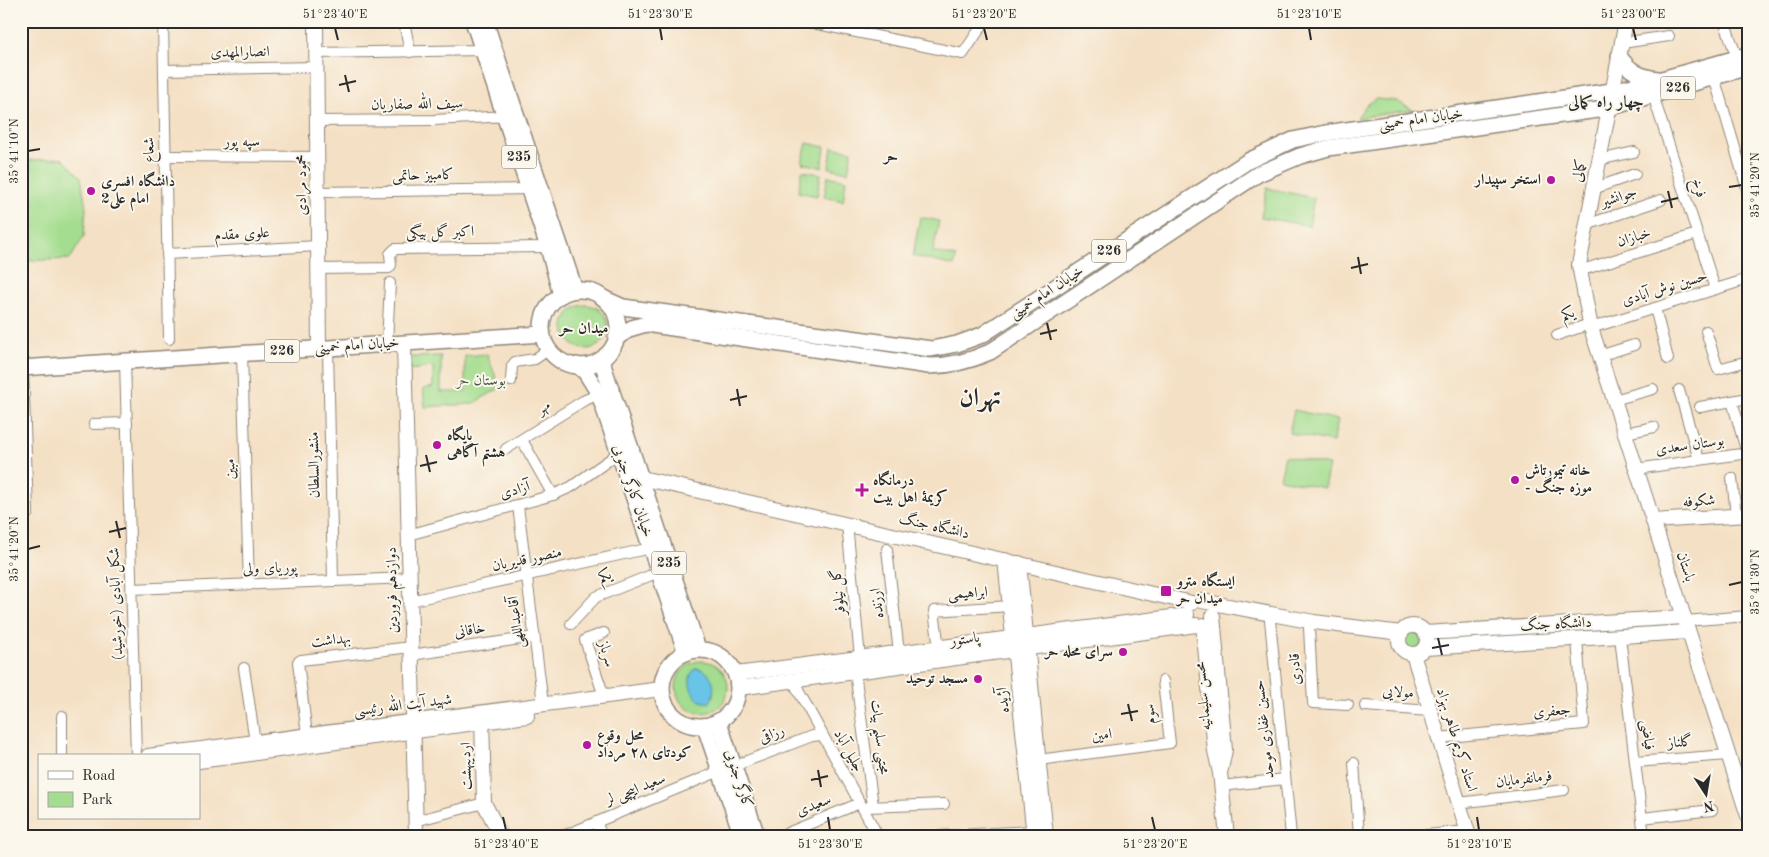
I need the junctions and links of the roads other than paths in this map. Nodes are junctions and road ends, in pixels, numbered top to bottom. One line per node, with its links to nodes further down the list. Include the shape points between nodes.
1 (163, 21): 16 (street, شعاع)
2 (316, 21): 14 (main road, محمود مرادی)
3 (404, 21): 13 (street)
4 (473, 21): 12 (main road, 235)
5 (485, 21): 22 (main road, 235)
6 (803, 21): 7 (street, via 963,54)
7 (986, 21)
8 (1626, 21): 11 (main road, کمالی)
9 (1726, 26): 15 (street)
10 (1669, 36): 11 (street)
11 (1620, 49): 18 (main road, via 1628,68 1635,74); 19 (main road, کمالی)
12 (483, 50): 13 (street, انصارالمهدی); 22 (main road, 235)
13 (410, 52): 14 (street, انصارالمهدی)
14 (317, 60): 16 (street, انصارالمهدی); 23 (main road, محمود مرادی)
15 (1744, 60): 17 (main road, 226); 18 (main road, 226)
16 (164, 70): 27 (street, شعاع)
17 (1714, 78): 20 (main road, 226); 34 (street)
18 (1662, 80): 19 (main road, 226)
19 (1612, 91): 21 (main road, کمالی); 24 (main road, خیابان امام خمینی / 226)
20 (1653, 95): 21 (main road, 226); 37 (street, فرخ)
21 (1609, 108): 25 (main road, خیابان امام خمینی / 226); 29 (main road, کمالی)
22 (511, 115): 23 (street, سیف الله صفاریان, via 434,120); 31 (main road, 235); 48 (main road, 235)
23 (317, 121): 28 (main road, محمود مرادی)
24 (1326, 133): 25 (main road, via 1320,141); 41 (main road, خیابان امام خمینی / 226, via 1293,140 1248,161)
25 (1328, 148): 44 (main road, خیابان امام خمینی / 226, via 1258,174)
26 (1634, 152): 29 (street)
27 (165, 156): 28 (street, سپه پور); 40 (street, شعاع)
28 (318, 157): 33 (main road, محمود مرادی)
29 (1599, 160): 32 (main road, کمالی)
30 (1635, 174): 32 (street)
31 (529, 189): 33 (street, کامبیز حاتمی); 39 (main road, 235)
32 (1593, 189): 36 (main road, کمالی)
33 (318, 192): 38 (main road, محمود مرادی)
34 (1748, 192)
35 (1661, 200): 36 (street, جوانشیر)
36 (1586, 225): 43 (main road, کمالی)
37 (1697, 234): 43 (street, خبازان); 47 (street, فرخ)
38 (318, 246): 40 (street, علوی مقدم); 42 (main road, محمود مرادی)
39 (548, 247): 42 (street, اکبر گل بیگی, via 395,249 390,254 389,268); 48 (main road, 235)
40 (167, 254): 56 (street, شعاع)
41 (1092, 263): 44 (main road, via 1104,270); 49 (main road, خیابان امام خمینی / 226, via 982,335 931,349 623,307)
42 (319, 269): 60 (main road, محمود مرادی)
43 (1579, 271): 51 (main road, کمالی)
44 (1101, 278): 55 (main road, خیابان امام خمینی / 226, via 990,352 945,366 646,324)
45 (1748, 279): 47 (street, حسین نوش آبادی)
46 (390, 284): 58 (street)
47 (1715, 289): 50 (street, حسین نوش آبادی)
48 (568, 292): 49 (main road, via 593,292); 53 (main road, via 552,302 546,311)
49 (603, 298): 55 (main road, via 615,313 618,325)
50 (1655, 308): 51 (street, حسین نوش آبادی); 65 (street)
51 (1590, 326): 54 (street, یکم); 64 (main road, باستان)
52 (1706, 331): 67 (street, via 1718,369)
53 (542, 334): 57 (main road, خیابان امام خمینی / 226); 61 (main road)
54 (1557, 335)
55 (616, 338): 63 (main road)
56 (169, 339)
57 (404, 343): 58 (main road, خیابان امام خمینی / 226); 96 (main road, دوازدهم فروردین)
58 (387, 344): 60 (main road, خیابان امام خمینی / 226)
59 (1634, 345): 64 (street)
60 (323, 348): 62 (main road, خیابان امام خمینی / 226); 103 (street, منشورالسلطان)
61 (549, 349): 68 (main road, via 561,360); 70 (street, via 535,359 512,364)
62 (242, 353): 66 (main road, خیابان امام خمینی / 226); 104 (street, مبین)
63 (606, 355): 68 (main road, via 592,363); 88 (main road, خیابان کارگر جنوبی / 235, via 604,368)
64 (1599, 356): 75 (main road, باستان)
65 (1668, 359)
66 (125, 361): 69 (main road, خیابان امام خمینی / 226); 78 (street, شکل آبادی (خورشید))
67 (1748, 362)
68 (577, 365): 73 (main road, خیابان کارگر جنوبی / 235)
69 (22, 368): 92 (street)
70 (511, 380)
71 (1654, 389): 75 (street)
72 (1679, 390): 86 (street)
73 (599, 394): 82 (street, مهر); 84 (main road, خیابان کارگر جنوبی / 235)
74 (1748, 398): 76 (street)
75 (1614, 400): 81 (main road, باستان)
76 (1732, 401): 77 (street); 85 (street)
77 (1700, 407)
78 (127, 423): 79 (street); 105 (street, شکل آبادی (خورشید))
79 (94, 424)
80 (1654, 426): 81 (street)
81 (1625, 433): 87 (main road, باستان)
82 (522, 440): 83 (street, مهر); 90 (street)
83 (506, 449)
84 (619, 453): 90 (street, آزادی); 97 (main road, خیابان کارگر جنوبی / 235)
85 (1748, 453): 86 (street, بوستان سعدى)
86 (1699, 460): 87 (street, بوستان سعدى)
87 (1636, 469): 94 (main road, باستان)
88 (640, 476): 95 (main road, دانشگاه جنگ); 124 (main road, خیابان کارگر جنوبی / 235)
89 (1732, 478): 93 (street)
90 (553, 495): 91 (street, آزادی)
91 (518, 506): 96 (street, آزادی); 101 (street, آقاعبداللهی)
92 (28, 514)
93 (1742, 515): 94 (main road, شکوفه)
94 (1653, 521): 111 (main road, باستان)
95 (847, 524): 99 (main road, دانشگاه جنگ); 127 (street, گل نیلوفر, via 859,604)
96 (408, 535): 102 (main road, دوازدهم فروردین)
97 (651, 548): 100 (main road, خیابان کارگر جنوبی / 235); 101 (street, منصور قدیریان)
98 (887, 549): 126 (street, ارزنده)
99 (1012, 562): 107 (main road, آژیده); 108 (main road, دانشگاه جنگ, via 1176,599); 120 (main road, آژیده)
100 (659, 572): 112 (street, یکم, via 596,597); 124 (main road, خیابان کارگر جنوبی / 235)
101 (527, 575): 106 (street, منصور قدیریان); 117 (street, آقاعبداللهی)
102 (409, 578): 103 (street, پوریای ولی); 106 (main road, دوازدهم فروردین)
103 (333, 581): 104 (street, پوریای ولی)
104 (248, 585): 105 (street, پوریای ولی)
105 (132, 589): 151 (street, شکل آبادی (خورشید))
106 (410, 601): 123 (main road, دوازدهم فروردین)
107 (1010, 606): 120 (main road, آژیده); 122 (street, ابراهیمی, via 934,611)
108 (1199, 613): 110 (main road, دانشگاه جنگ); 116 (main road, دانشگاه جنگ, via 1314,622); 120 (main road, پاستور); 159 (main road, محسن سلیمانیه)
109 (1748, 616): 111 (street)
110 (1270, 620): 113 (main road, دانشگاه جنگ); 160 (street, حسین غفاری موحد)
111 (1686, 623): 115 (main road, دانشگاه جنگ); 118 (main road, دانشگاه جنگ); 153 (main road, باستان)
112 (571, 624)
113 (1309, 628): 116 (main road, دانشگاه جنگ); 137 (street, قادری, via 1313,703)
114 (604, 632): 135 (street, سرباز, via 585,640)
115 (1425, 633): 116 (main road, via 1411,626); 125 (main road, via 1427,641)
116 (1400, 636): 125 (main road, via 1404,651)
117 (534, 637): 123 (street, خاقانی); 136 (street, آقاعبداللهی)
118 (1620, 637): 119 (main road, دانشگاه جنگ); 156 (street, فیاضی)
119 (1577, 640): 125 (main road, دانشگاه جنگ); 147 (street, جعفری, via 1584,724)
120 (1020, 643): 121 (main road, پاستور); 154 (main road, آژیده); 172 (main road, آژیده)
121 (997, 646): 122 (main road, پاستور); 128 (main road, پاستور)
122 (939, 648): 126 (main road, پاستور)
123 (411, 651): 143 (main road, دوازدهم فروردین); 146 (street, بهداشت, via 298,662)
124 (692, 651): 131 (main road, via 715,653 724,658 731,665); 134 (main road, via 676,658 668,667)
125 (1419, 651): 139 (main road, استاد کریم طاهر بهزاد)
126 (899, 653): 128 (main road, پاستور)
127 (860, 658): 128 (main road, پاستور); 131 (main road, پاستور)
128 (884, 662): 130 (main road, پاستور)
129 (244, 668): 148 (street)
130 (855, 672): 132 (main road, پاستور); 166 (street, مجتبی سلیم بیات)
131 (737, 681): 132 (main road, پاستور); 142 (main road, via 735,704)
132 (793, 681): 145 (street, جلیل آباد)
133 (1163, 681): 149 (street, سوم)
134 (662, 693): 135 (main road, شهید آیت الله رئیسی); 141 (main road, شهید آیت الله رئیسی); 144 (main road, via 671,714 681,722)
135 (604, 696): 136 (main road, شهید آیت الله رئیسی)
136 (542, 704): 141 (main road, شهید آیت الله رئیسی)
137 (1348, 705)
138 (1365, 706): 139 (street, مولایی)
139 (1430, 711): 147 (main road, استاد کریم طاهر بهزاد)
140 (62, 716): 150 (street)
141 (482, 717): 143 (main road, شهید آیت الله رئیسی); 163 (main road, اردیبهشت)
142 (719, 722): 144 (main road); 158 (main road, کارگر جنوبی)
143 (413, 726): 146 (main road, شهید آیت الله رئیسی); 155 (main road, شهید آیت الله رئیسی); 170 (main road, دوازدهم فروردین)
144 (705, 726): 158 (main road, کارگر جنوبی)
145 (822, 734): 158 (street, رزاقی); 166 (street, جلیل آباد)
146 (307, 735): 148 (main road, شهید آیت الله رئیسی)
147 (1438, 738): 164 (main road, استاد کریم طاهر بهزاد)
148 (254, 742): 152 (main road, شهید آیت الله رئیسی)
149 (1170, 743): 154 (street, امین)
150 (62, 754)
151 (136, 754)
152 (163, 754)
153 (1728, 755): 156 (street, گلناز); 162 (main road, باستان)
154 (1038, 760): 172 (main road, آژیده)
155 (200, 761)
156 (1635, 762): 169 (street, فیاضی)
157 (1354, 763): 186 (street)
158 (727, 769): 171 (street, سعید ایپچی لر); 179 (main road, کارگر جنوبی); 180 (main road, کارگر جنوبی)
159 (1220, 779): 160 (street); 184 (main road, محسن سلیمانیه)
160 (1285, 779): 185 (street, حسین غفاری موحد)
161 (1564, 790): 164 (street, فرمانفرمایان)
162 (1743, 790): 168 (main road, باستان)
163 (484, 803): 170 (street); 176 (main road, اردیبهشت)
164 (1458, 803): 173 (main road, استاد کریم طاهر بهزاد)
165 (944, 804): 166 (street)
166 (865, 806): 181 (street, سعیدی); 182 (street, جلیل آباد)
167 (1712, 810): 169 (street)
168 (1748, 816)
169 (1642, 818): 174 (street, فیاضی)
170 (415, 821): 175 (main road, دوازدهم فروردین)
171 (596, 822): 177 (street, سعید ایپچی لر); 178 (street)
172 (1038, 834): 183 (street)
173 (1468, 834): 187 (street)
174 (1644, 835): 188 (street)
175 (416, 836)
176 (501, 836)
177 (563, 836)
178 (602, 836)
179 (742, 836)
180 (757, 836)
181 (780, 836)
182 (878, 836)
183 (936, 836)
184 (1227, 836)
185 (1291, 836)
186 (1359, 836)
187 (1416, 836)
188 (1629, 836)

